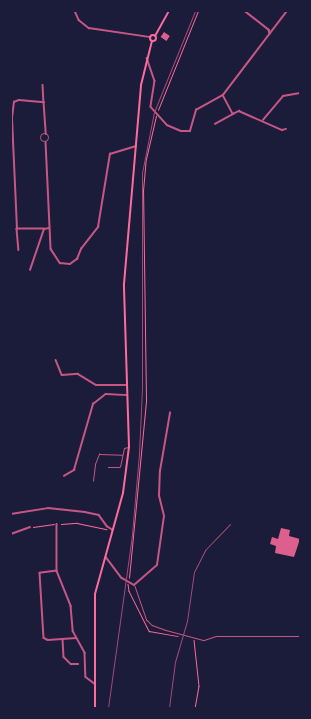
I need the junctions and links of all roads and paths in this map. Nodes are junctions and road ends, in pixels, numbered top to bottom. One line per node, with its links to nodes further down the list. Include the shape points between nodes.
1 (75, 11): 8 (street, via 79,20 89,28)
2 (169, 11): 6 (main road)
3 (198, 11): 17 (path)
4 (245, 11): 7 (street, via 269,30)
5 (287, 11): 7 (street, via 272,29)
6 (155, 36): 8 (main road); 9 (main road, via 156,40)
7 (270, 36): 13 (street)
8 (150, 37): 9 (main road)
9 (152, 41): 10 (main road)
10 (146, 58): 17 (street, via 155,81 150,104); 23 (main road)
11 (43, 85): 14 (street)
12 (300, 93): 18 (street, via 283,96)
13 (223, 95): 15 (street); 17 (street, via 196,110 190,130 181,131 167,125)
14 (44, 102): 16 (street, via 18,100 13,106); 21 (street)
15 (233, 114): 18 (street, via 239,111); 19 (street)
16 (12, 115): 25 (street)
17 (157, 115): 46 (path, via 146,160 143,190 146,401)
18 (263, 120): 20 (street, via 282,130)
19 (216, 124)
20 (286, 129)
21 (46, 134): 22 (street, via 49,137); 22 (street, via 41,138)
22 (46, 142): 24 (street)
23 (136, 146): 24 (street, via 110,154 98,227 78,259 70,264 60,263 54,257); 30 (main road, via 124,284)
24 (49, 228): 26 (street)
25 (17, 229): 26 (street); 27 (street)
26 (44, 229): 28 (street)
27 (19, 250)
28 (30, 270)
29 (56, 360): 30 (street, via 62,375 78,374 96,385)
30 (127, 385): 31 (main road)
31 (127, 395): 33 (main road); 36 (street, via 106,394 93,404 74,470)
32 (170, 413): 47 (street, via 160,471 159,496 164,516 158,562)
33 (129, 447): 34 (lane, via 124,448); 42 (main road, via 126,478)
34 (122, 455): 35 (lane, via 120,467); 37 (lane, via 100,454 95,464)
35 (108, 467)
36 (64, 476)
37 (93, 481)
38 (11, 514): 41 (street, via 31,509 58,508 95,514)
39 (57, 524): 40 (path); 41 (path, via 77,523); 45 (street)
40 (30, 527): 43 (street)
41 (109, 527): 42 (street)
42 (113, 530): 44 (main road)
43 (11, 534)
44 (105, 556): 46 (street); 54 (main road, via 94,604)
45 (57, 571): 50 (street, via 71,606 73,631); 52 (street, via 40,573 44,638)
46 (128, 582): 47 (street); 48 (path, via 129,591 149,631 172,637)
47 (134, 585): 49 (lane, via 147,620 152,625 166,630 201,640 216,636)
48 (182, 636)
49 (300, 636)
50 (77, 638): 52 (street); 54 (street, via 86,653 86,678 91,684)
51 (188, 638): 56 (path, via 195,640 199,686)
52 (63, 639): 53 (street, via 64,657 71,664)
53 (78, 664)
54 (96, 685): 55 (main road)
55 (95, 708)
56 (195, 708)

